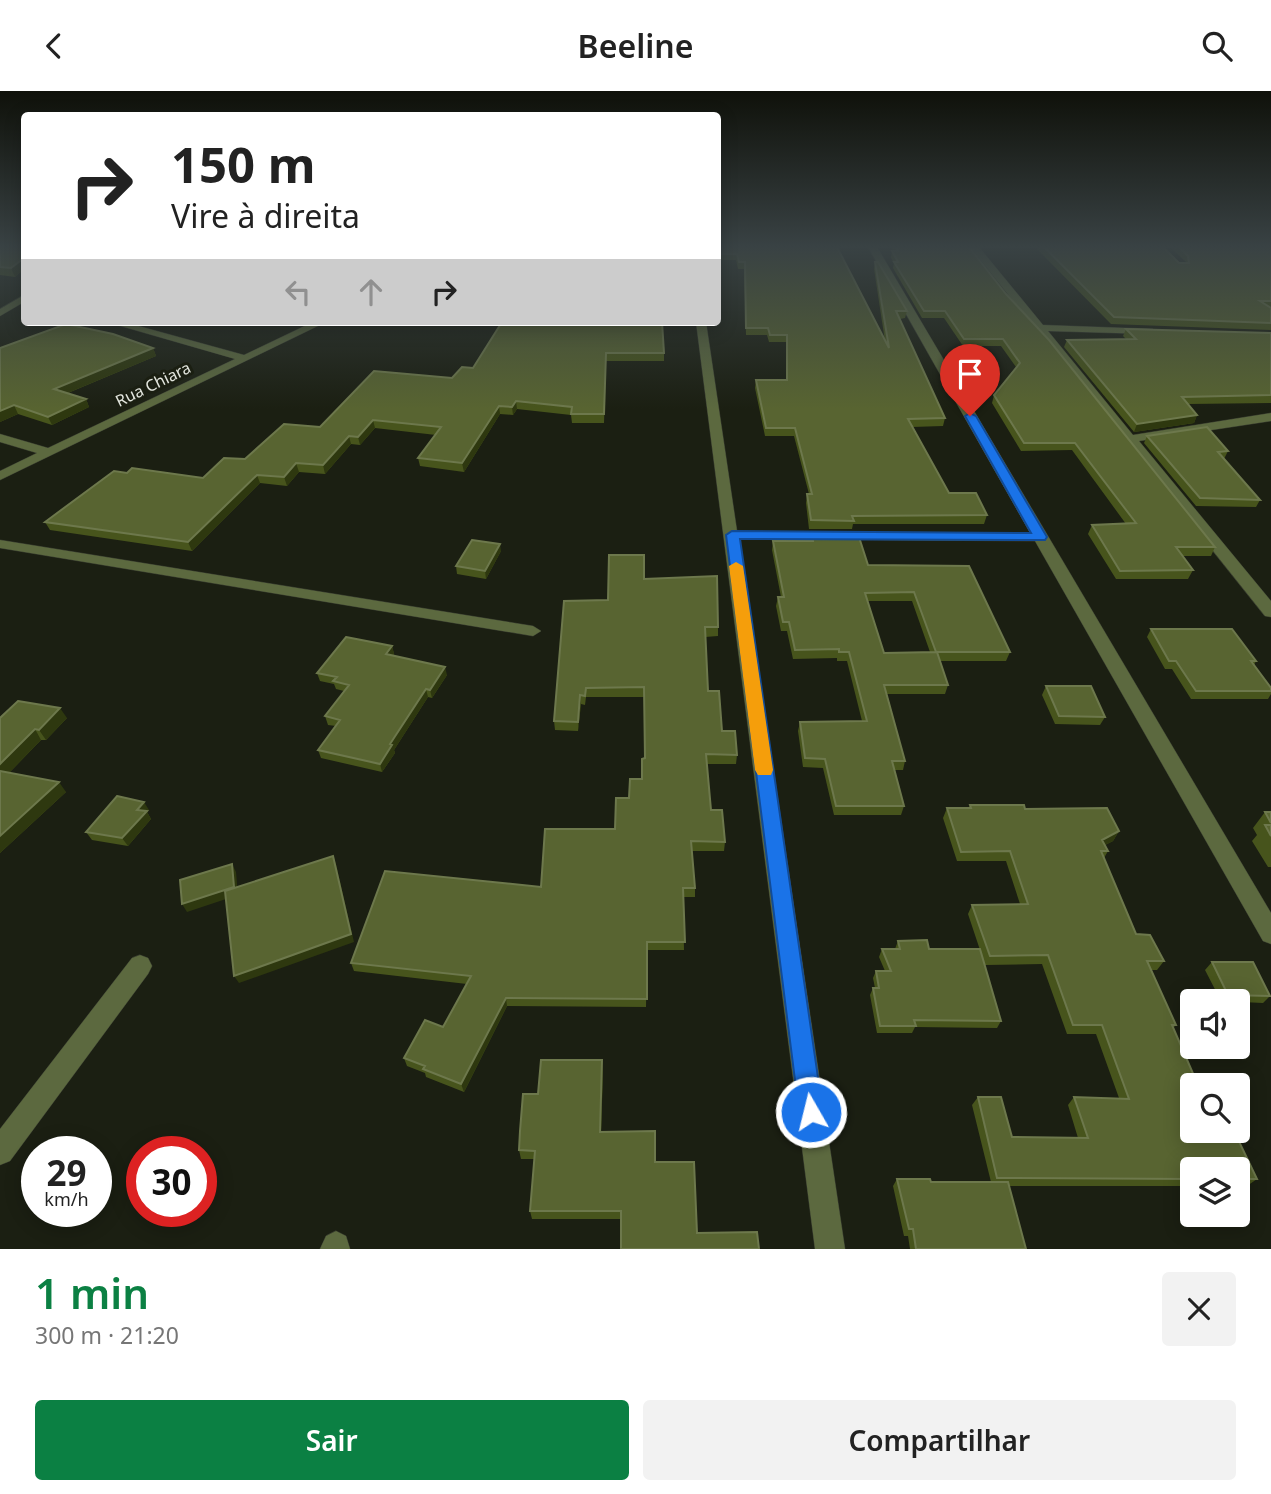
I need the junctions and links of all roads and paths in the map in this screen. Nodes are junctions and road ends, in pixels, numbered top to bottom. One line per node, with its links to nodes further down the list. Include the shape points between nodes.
1 (19, 301): 4 (street)
2 (903, 301): 17 (street)
3 (1017, 301): 8 (street)
4 (0, 313)
5 (127, 326): 10 (street)
6 (312, 326): 10 (street, Rua Chiara)
7 (703, 326): 16 (street)
8 (1039, 328): 9 (street); 13 (street)
9 (1162, 332)
10 (243, 358): 14 (street, Rua Chiara)
11 (1271, 417): 13 (street)
12 (0, 438): 14 (street)
13 (1130, 439): 19 (street)
14 (50, 453): 15 (street, Rua Chiara)
15 (0, 476)
16 (732, 535): 17 (street); 24 (street)
17 (1040, 537): 21 (street)
18 (0, 544): 20 (street)
19 (1271, 613)
20 (533, 631)
21 (1271, 934)
22 (140, 966): 23 (street)
23 (0, 1151)
24 (830, 1249)

